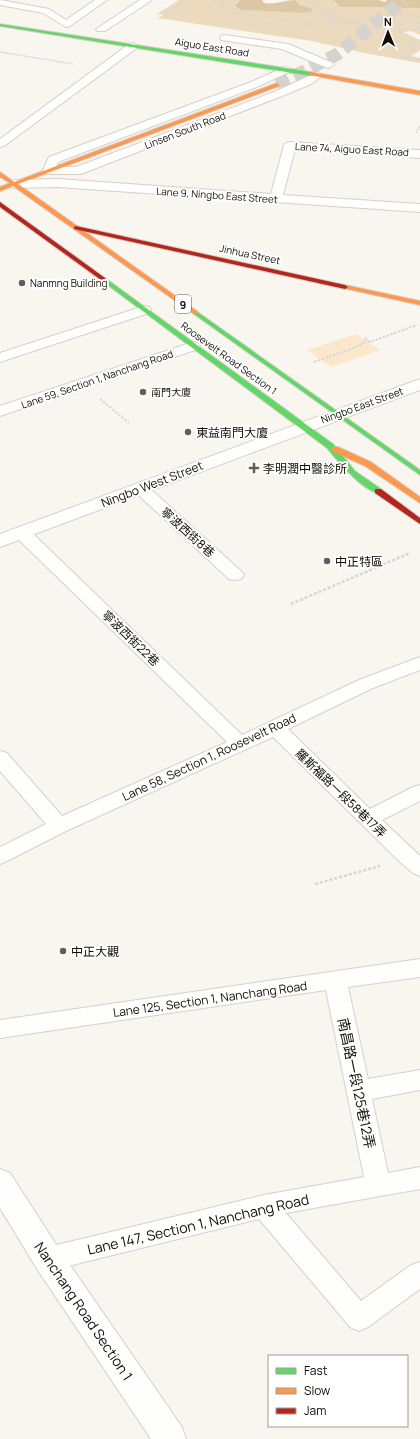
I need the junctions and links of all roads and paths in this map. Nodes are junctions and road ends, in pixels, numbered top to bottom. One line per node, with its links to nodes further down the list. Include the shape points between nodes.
1 (102, 0): 19 (lane)
2 (147, 0): 24 (lane)
3 (186, 0): 10 (path)
4 (214, 0): 6 (path)
5 (313, 0): 8 (path)
6 (225, 1): 17 (path, via 223,9 236,14 307,23)
7 (0, 2): 19 (lane, via 46,11)
8 (325, 12): 9 (path); 13 (path)
9 (338, 12)
10 (162, 14)
11 (343, 15): 14 (path)
12 (420, 15): 16 (path, via 388,15)
13 (328, 16): 14 (path); 17 (path)
14 (340, 18): 16 (path)
15 (42, 20): 19 (street)
16 (354, 21): 17 (path); 27 (path, via 373,29 382,39)
17 (335, 23)
18 (420, 23): 23 (path, via 396,27 402,31)
19 (66, 24): 21 (street)
20 (0, 25): 28 (street, Aiguo East Road)
21 (78, 25)
22 (90, 27): 24 (street)
23 (420, 28)
24 (101, 29): 25 (street)
25 (116, 31)
26 (224, 38): 33 (lane, via 284,46)
27 (416, 45): 29 (path); 32 (path, via 404,57)
28 (133, 46): 35 (lane); 36 (street, Aiguo East Road)
29 (420, 46)
30 (0, 52): 35 (path)
31 (291, 59): 33 (street)
32 (420, 60)
33 (328, 65): 34 (street)
34 (341, 67)
35 (101, 70): 40 (lane)
36 (285, 70): 37 (street, Aiguo East Road); 42 (lane, Linsen South Road, via 255,84 53,160)
37 (318, 75): 39 (street, Aiguo East Road); 42 (lane, Linsen South Road, via 278,94 77,171)
38 (277, 85): 42 (street, Linsen South Road)
39 (420, 93)
40 (0, 144)
41 (420, 154): 46 (lane, Lane 74, Aiguo East Road, via 290,145)
42 (49, 170): 44 (street, Linsen South Road)
43 (0, 174): 44 (street, Roosevelt Road Section 1 / 9)
44 (15, 184): 45 (street, Linsen South Road); 46 (lane, Lane 9, Ningbo East Street, via 58,183); 49 (street, Roosevelt Road Section 1 / 9)
45 (0, 188)
46 (276, 199): 48 (lane, Lane 9, Ningbo East Street)
47 (0, 204): 51 (street, Roosevelt Road Section 1 / 9)
48 (420, 208)
49 (76, 228): 50 (street, Jinhua Street); 59 (street, Roosevelt Road Section 1 / 9)
50 (420, 303)
51 (144, 310): 53 (street, Roosevelt Road Section 1 / 9); 54 (lane)
52 (420, 324): 55 (path, via 370,342 366,339 359,346)
53 (193, 346): 56 (lane, Lane 59, Section 1, Nanchang Road); 61 (street, Roosevelt Road Section 1 / 9)
54 (0, 358)
55 (314, 362)
56 (80, 384): 58 (lane, Lane 59, Section 1, Nanchang Road); 60 (path)
57 (420, 384): 59 (street, Ningbo East Street)
58 (0, 411)
59 (338, 414): 61 (street, Ningbo East Street); 63 (street, Roosevelt Road Section 1 / 9)
60 (129, 423)
61 (305, 426): 62 (street, Roosevelt Road Section 1 / 9); 64 (street, Ningbo West Street)
62 (330, 446): 65 (street, 9, via 368,464); 66 (street, Roosevelt Road Section 1 / 9, via 352,473)
63 (420, 473)
64 (140, 488): 67 (street, Ningbo West Street); 70 (lane, 寧波西街8巷)
65 (420, 501)
66 (420, 522)
67 (22, 533): 68 (street, Ningbo West Street); 74 (lane, 寧波西街22巷)
68 (0, 541)
69 (410, 553): 71 (path)
70 (235, 575)
71 (291, 604)
72 (420, 663): 73 (lane, Lane 58, Section 1, Roosevelt Road, via 366,684)
73 (275, 728): 74 (lane, Lane 58, Section 1, Roosevelt Road); 77 (lane, 羅斯福路一段58巷17弄)
74 (239, 744): 78 (lane, Lane 58, Section 1, Roosevelt Road)
75 (0, 758): 78 (lane)
76 (420, 792): 77 (lane)
77 (368, 819): 80 (lane, 羅斯福路一段58巷17弄)
78 (59, 826): 79 (lane, Lane 58, Section 1, Roosevelt Road)
79 (0, 856)
80 (414, 863): 81 (path)
81 (315, 884)
82 (420, 968): 83 (lane, Lane 125, Section 1, Nanchang Road)
83 (335, 980): 84 (lane, Lane 125, Section 1, Nanchang Road); 86 (lane, 南昌路一段125巷12弄)
84 (0, 1029)
85 (420, 1080): 86 (lane)
86 (359, 1091): 89 (lane, 南昌路一段125巷12弄)
87 (420, 1178): 89 (lane, Lane 147, Section 1, Nanchang Road)
88 (0, 1182): 91 (street, Nanchang Road Section 1)
89 (378, 1186): 90 (lane, Lane 147, Section 1, Nanchang Road)
90 (264, 1206): 91 (lane, Lane 147, Section 1, Nanchang Road); 92 (lane, via 359,1318)
91 (48, 1259): 93 (street, Nanchang Road Section 1)
92 (420, 1274)
93 (170, 1439)

